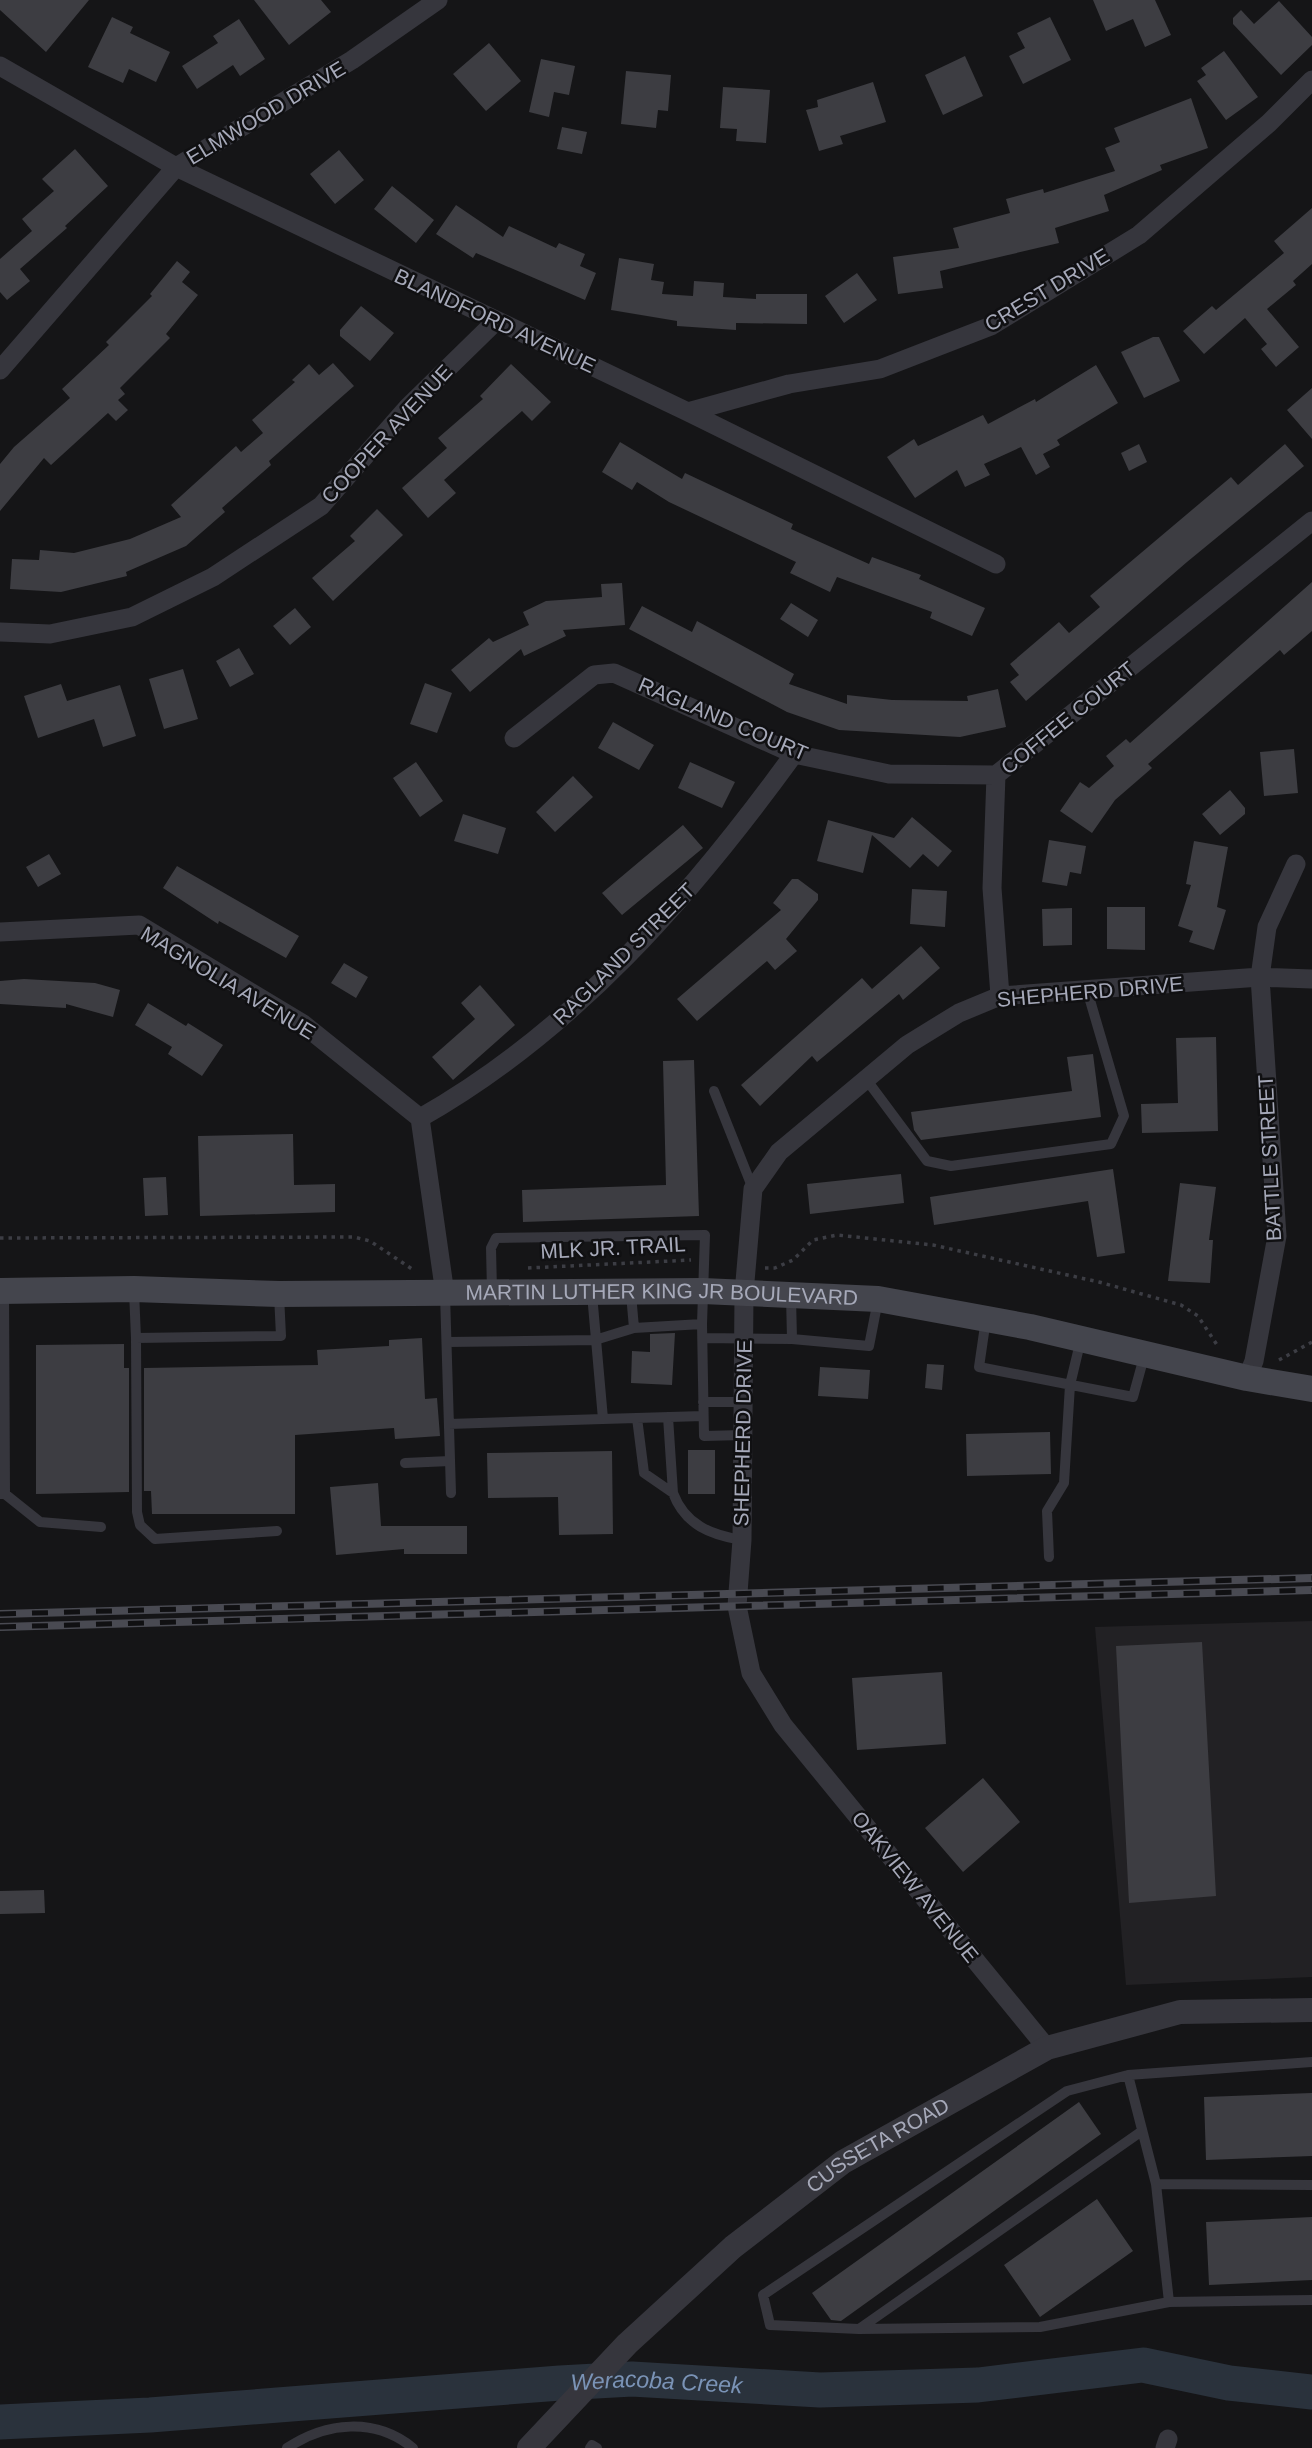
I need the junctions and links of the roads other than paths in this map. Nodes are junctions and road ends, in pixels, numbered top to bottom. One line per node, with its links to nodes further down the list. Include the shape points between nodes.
1 (438, 0): 4 (street, ELMWOOD DRIVE, via 352,60)
2 (0, 66): 4 (street, BLANDFORD AVENUE)
3 (1312, 80): 7 (street, CREST DRIVE, via 1139,235 991,326 880,369 789,384)
4 (176, 167): 5 (street, BLANDFORD AVENUE); 6 (street, ELMWOOD DRIVE)
5 (495, 322): 7 (street, BLANDFORD AVENUE); 10 (street, COOPER AVENUE, via 408,407 321,506 212,577 132,617 50,634)
6 (0, 370)
7 (688, 412): 9 (street, BLANDFORD AVENUE)
8 (1312, 522): 13 (street, COFFEE COURT)
9 (996, 564)
10 (0, 632)
11 (514, 738): 12 (street, RAGLAND COURT, via 594,675 614,673)
12 (794, 754): 13 (street, RAGLAND COURT, via 889,774); 22 (street, RAGLAND STREET, via 690,891 618,965 539,1037 468,1091)
13 (996, 775): 19 (street, COFFEE COURT, via 992,888)
14 (1296, 864): 16 (street, BATTLE STREET, via 1267,927)
15 (0, 932): 22 (street, MAGNOLIA AVENUE, via 139,925 303,1024)
16 (1260, 977): 17 (street, SHEPHERD DRIVE); 18 (street, SHEPHERD DRIVE); 46 (street, BATTLE STREET, via 1277,1236)
17 (1312, 979)
18 (1087, 990): 19 (street, SHEPHERD DRIVE); 20 (lane, via 1124,1116 1111,1144 951,1166 934,1164 927,1161)
19 (1000, 996): 20 (street, SHEPHERD DRIVE, via 959,1013)
20 (865, 1078): 23 (street, SHEPHERD DRIVE, via 779,1152)
21 (714, 1091): 23 (lane)
22 (420, 1118): 26 (street)
23 (753, 1189): 24 (street, SHEPHERD DRIVE)
24 (745, 1280): 29 (main road, MARTIN LUTHER KING JR BOULEVARD); 32 (main road, MARTIN LUTHER KING JR BOULEVARD); 40 (street, SHEPHERD DRIVE)
25 (492, 1281): 26 (main road, MARTIN LUTHER KING JR BOULEVARD); 29 (lane, via 493,1241 503,1236 702,1233 707,1237); 30 (main road, MARTIN LUTHER KING JR BOULEVARD)
26 (443, 1282): 33 (main road, MARTIN LUTHER KING JR BOULEVARD); 44 (lane)
27 (134, 1289): 28 (main road, MARTIN LUTHER KING JR BOULEVARD); 33 (main road, MARTIN LUTHER KING JR BOULEVARD); 38 (lane)
28 (2, 1291): 61 (lane)
29 (703, 1291): 31 (main road, MARTIN LUTHER KING JR BOULEVARD); 36 (lane)
30 (592, 1293): 31 (main road, MARTIN LUTHER KING JR BOULEVARD); 43 (lane)
31 (631, 1293): 37 (lane)
32 (791, 1293): 34 (main road, MARTIN LUTHER KING JR BOULEVARD); 41 (lane)
33 (279, 1294): 38 (lane, via 281,1336)
34 (878, 1299): 35 (main road, MARTIN LUTHER KING JR BOULEVARD); 41 (lane, via 869,1346)
35 (986, 1319): 42 (main road, MARTIN LUTHER KING JR BOULEVARD); 47 (lane, via 979,1367)
36 (702, 1324): 37 (lane); 39 (lane)
37 (634, 1328): 43 (lane)
38 (135, 1338): 63 (lane, via 140,1525 155,1539)
39 (703, 1338): 40 (lane); 49 (lane)
40 (745, 1338): 41 (lane); 50 (street, SHEPHERD DRIVE)
41 (792, 1339)
42 (1081, 1339): 45 (main road, MARTIN LUTHER KING JR BOULEVARD); 47 (lane)
43 (595, 1340): 44 (lane); 54 (lane)
44 (448, 1342): 55 (lane)
45 (1145, 1354): 46 (main road, MARTIN LUTHER KING JR BOULEVARD); 47 (lane, via 1133,1397)
46 (1250, 1370): 48 (main road, MARTIN LUTHER KING JR BOULEVARD)
47 (1070, 1385): 65 (lane, via 1065,1483 1047,1511)
48 (1312, 1389)
49 (703, 1402): 50 (lane); 51 (lane)
50 (744, 1402): 56 (street, SHEPHERD DRIVE)
51 (703, 1416): 52 (lane); 56 (lane, via 704,1436)
52 (668, 1417): 53 (lane); 60 (lane)
53 (637, 1418): 54 (lane); 60 (lane, via 644,1473)
54 (603, 1419): 55 (lane)
55 (449, 1424): 57 (lane)
56 (743, 1436): 64 (street, SHEPHERD DRIVE)
57 (450, 1461): 58 (lane); 59 (lane)
58 (405, 1463)
59 (451, 1493)
60 (673, 1493): 64 (lane, via 677,1505 704,1531)
61 (3, 1494): 62 (lane, via 40,1522)
62 (101, 1527)
63 (277, 1531)
64 (742, 1540): 66 (street, SHEPHERD DRIVE, via 738,1618 751,1673)
65 (1049, 1556)
66 (783, 1725): 68 (street, OAKVIEW AVENUE)
67 (1312, 2010): 68 (street, CUSSETA ROAD, via 1180,2012)
68 (1047, 2048): 79 (street, CUSSETA ROAD, via 843,2162 733,2247 627,2344)
69 (1312, 2062): 70 (lane)
70 (1128, 2075): 71 (lane); 76 (lane, via 1067,2091 762,2295 770,2325)
71 (1142, 2131): 72 (lane); 76 (lane)
72 (1156, 2184): 73 (lane); 75 (lane)
73 (1312, 2185)
74 (1312, 2300): 75 (lane)
75 (1169, 2302): 76 (lane, via 1040,2328)
76 (859, 2329)
77 (286, 2448): 78 (lane, via 322,2431 360,2427 381,2428)
78 (413, 2448)
79 (529, 2448)
80 (590, 2448): 81 (lane)
81 (597, 2448)

